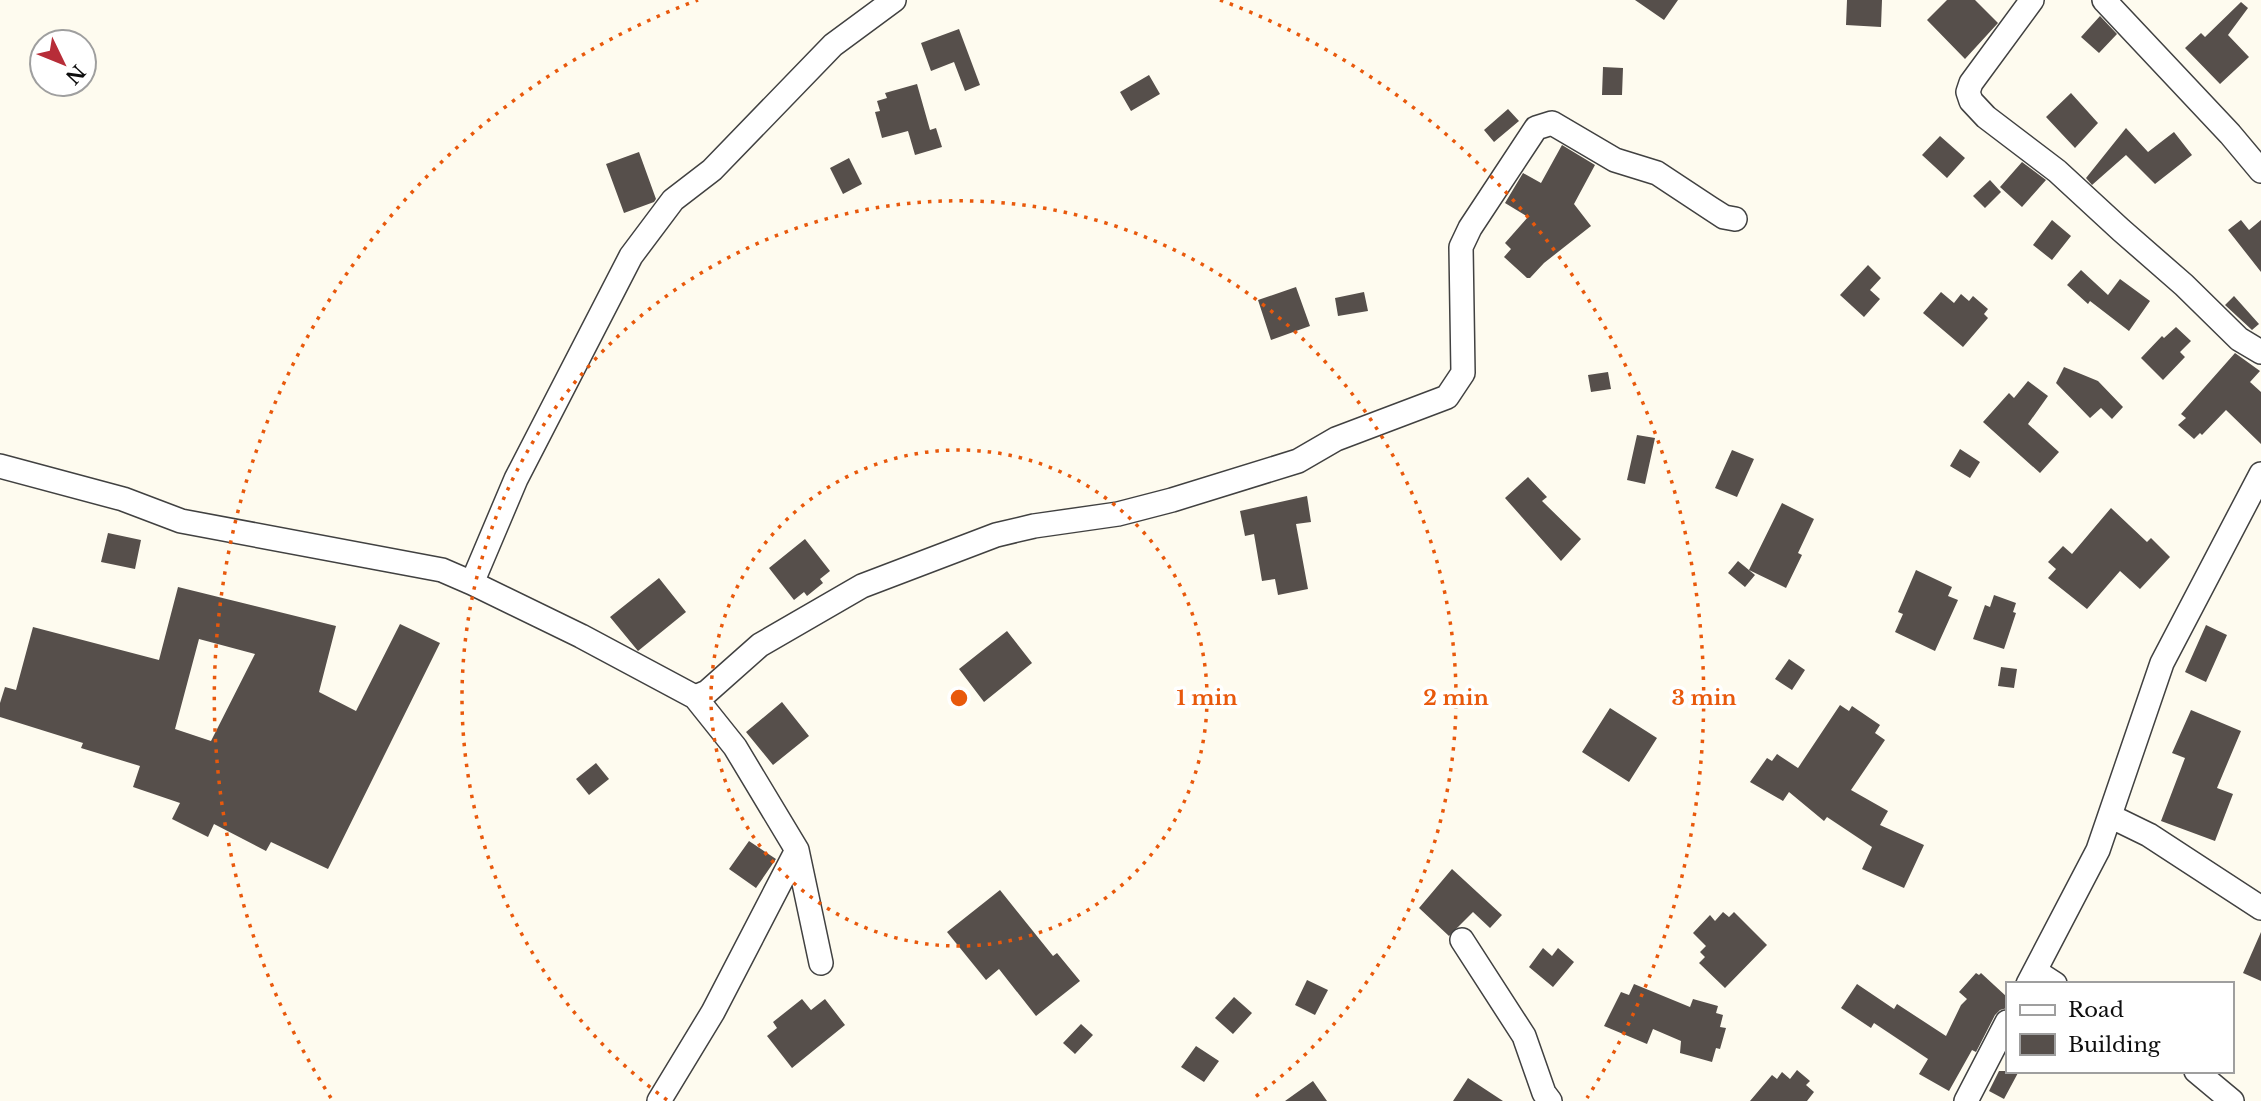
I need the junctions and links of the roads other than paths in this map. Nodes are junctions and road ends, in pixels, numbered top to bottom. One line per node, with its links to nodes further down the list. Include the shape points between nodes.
1 (894, 0): 9 (street, via 833,45 712,170 673,201 631,256 516,479)
2 (2032, 0): 6 (street, via 1971,83 1971,101 2185,285 2239,340)
3 (2104, 0): 4 (street)
4 (2261, 171)
5 (1735, 219): 10 (street, via 1724,217 1657,173 1615,160 1552,123 1536,128 1461,247 1463,373 1447,397 1336,439 1298,461 1246,478 1118,514 996,535 862,586 761,645)
6 (2261, 352)
7 (0, 466): 9 (street, via 111,496 181,521 442,570)
8 (2261, 474): 11 (street, via 2162,663)
9 (472, 583): 10 (street)
10 (695, 697): 12 (street, via 735,747)
11 (2110, 816): 13 (street, via 2149,835); 16 (street, via 2098,850)
12 (797, 850): 15 (street); 20 (street, via 713,1012)
13 (2261, 908)
14 (1462, 940): 21 (street, via 1524,1037)
15 (821, 963)
16 (2031, 977): 17 (street)
17 (2048, 982)
18 (2006, 1024): 22 (street)
19 (2198, 1073): 23 (street)
20 (659, 1101)
21 (1550, 1101)
22 (1966, 1101)
23 (2232, 1101)

